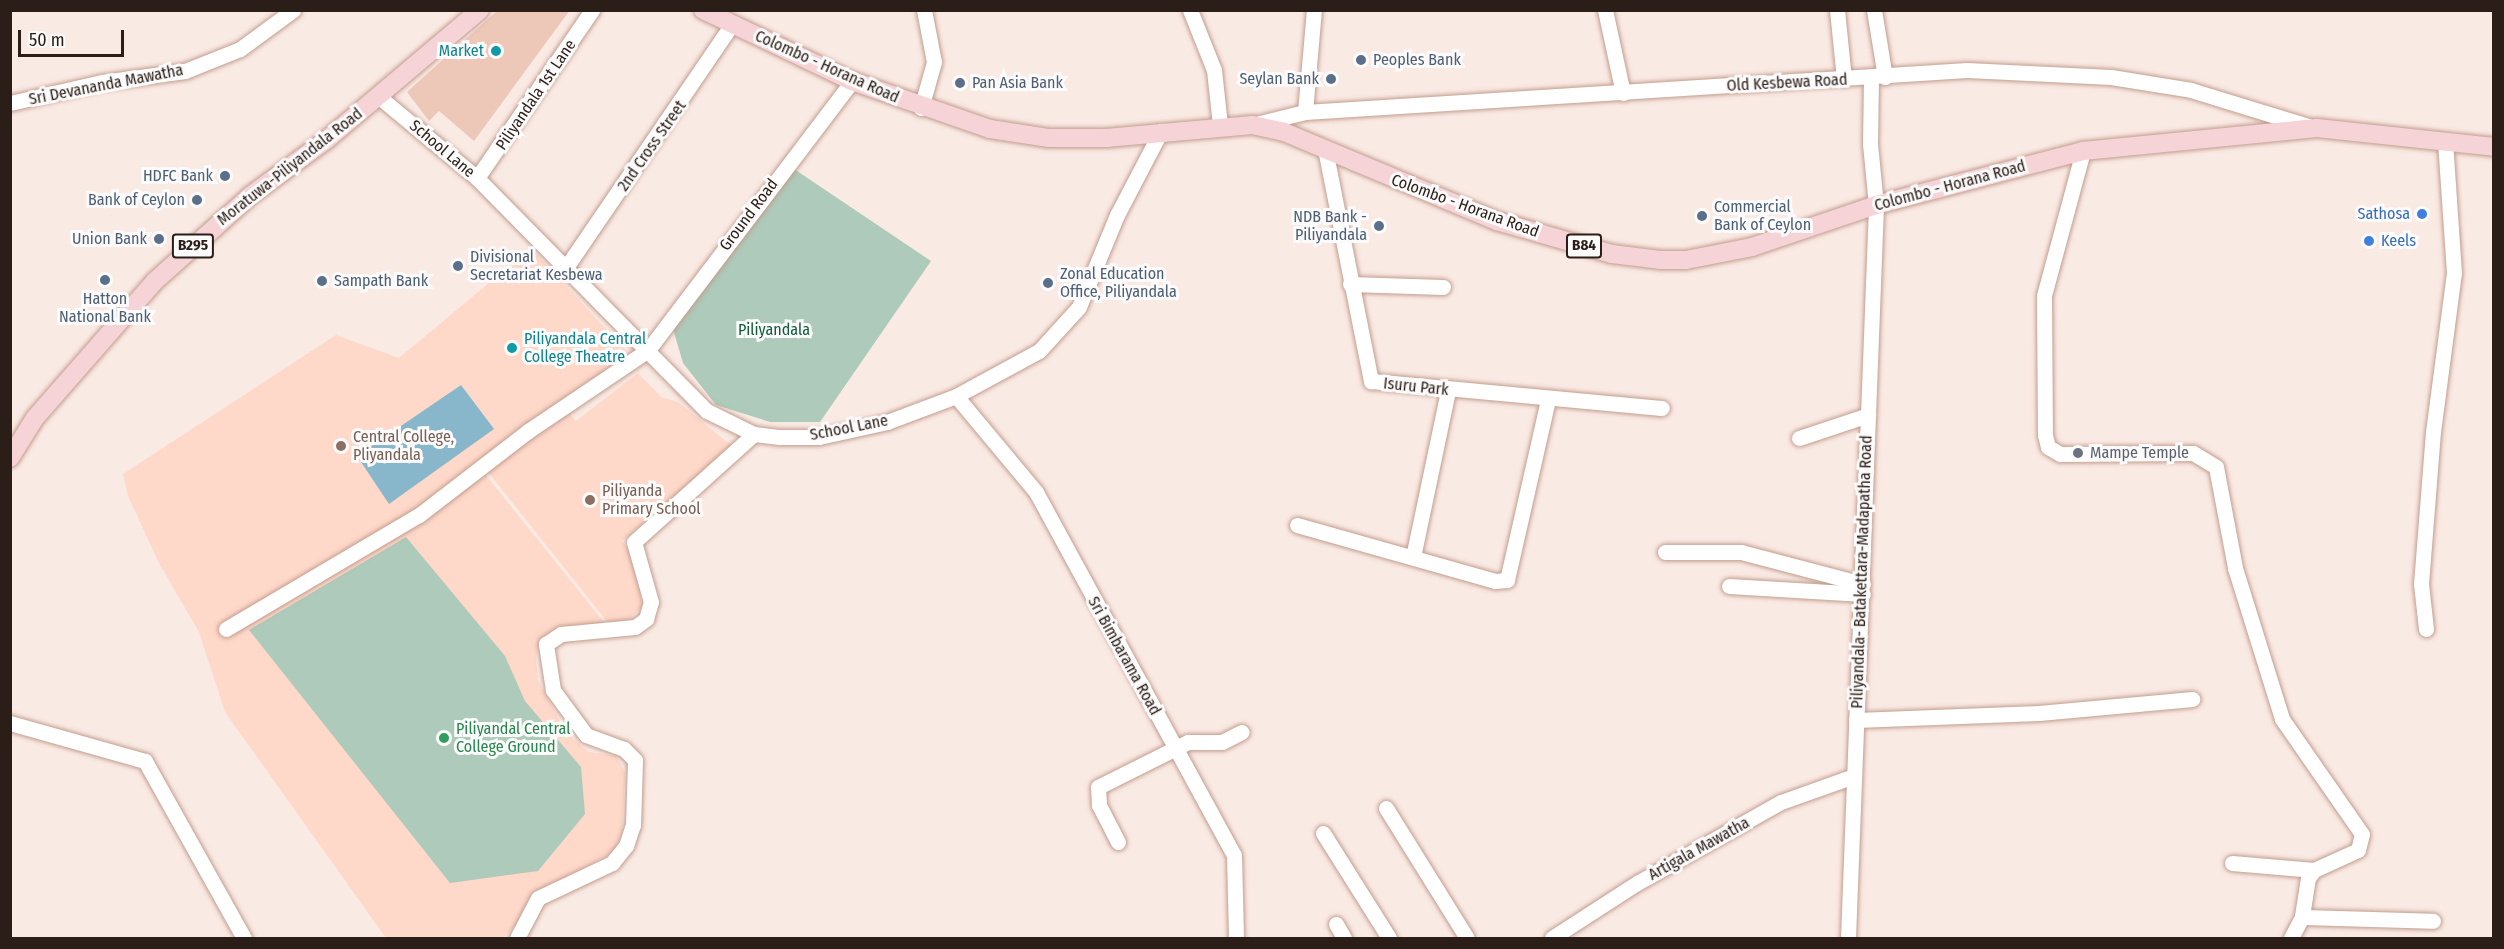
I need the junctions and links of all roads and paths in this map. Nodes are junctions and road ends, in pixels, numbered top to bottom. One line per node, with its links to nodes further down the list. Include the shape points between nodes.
1 (293, 10): 19 (street, Sri Devananda Mawatha, via 240,49 185,71 102,82)
2 (465, 10): 13 (main road, Moratuwa-Piliyandala Road / B295)
3 (480, 10): 13 (main road, Moratuwa-Piliyandala Road / B295)
4 (592, 10): 30 (street, Piliyandala 1st Lane)
5 (703, 10): 12 (main road, Colombo - Horana Road / B84)
6 (924, 10): 20 (street, via 934,62)
7 (1190, 10): 22 (street, via 1214,70)
8 (1314, 10): 21 (street)
9 (1605, 10): 17 (street)
10 (1837, 10): 15 (street)
11 (1874, 10): 14 (street, Piliyandala- Batakettara-Madapatha Road)
12 (733, 23): 16 (main road, Colombo - Horana Road / B84); 32 (street, 2nd Cross Street)
13 (411, 70): 18 (main road, Moratuwa-Piliyandala Road / B295)
14 (1878, 77): 15 (street, Old Kesbewa Road); 24 (street, Old Kesbewa Road, via 1967,70 2111,77 2191,90); 31 (street, Piliyandala- Batakettara-Madapatha Road, via 1870,144)
15 (1844, 80): 17 (street, Old Kesbewa Road)
16 (852, 81): 20 (main road, Colombo - Horana Road / B84); 35 (street, Ground Road)
17 (1623, 93): 21 (street, Old Kesbewa Road)
18 (378, 96): 30 (street, School Lane); 43 (main road, Moratuwa-Piliyandala Road / B295, via 250,196 155,281 48,403)
19 (10, 103)
20 (921, 108): 25 (main road, Colombo - Horana Road / B84, via 990,129 1049,138 1106,138)
21 (1305, 112): 23 (street, Old Kesbewa Road)
22 (1220, 125): 23 (main road, Colombo - Horana Road / B84); 25 (main road, Colombo - Horana Road / B84)
23 (1252, 125): 28 (main road, Colombo - Horana Road / B84)
24 (2317, 129): 26 (main road, Colombo - Horana Road / B84); 29 (main road, Colombo - Horana Road / B84)
25 (1161, 131): 37 (street, School Lane, via 1066,325 1039,351)
26 (2445, 142): 27 (main road, Colombo - Horana Road / B84); 50 (street, via 2454,273 2423,549 2421,584)
27 (2493, 147)
28 (1325, 149): 31 (main road, Colombo - Horana Road / B84, via 1497,221 1612,254 1660,260 1686,260 1752,247); 33 (street, Isuru Park)
29 (2083, 150): 31 (main road, Colombo - Horana Road / B84); 61 (street, via 2044,296 2046,441 2060,454 2193,453 2216,467 2235,568 2282,719 2362,834 2358,850)
30 (477, 178): 32 (street, School Lane)
31 (1876, 205): 40 (street, Piliyandala- Batakettara-Madapatha Road)
32 (567, 266): 35 (street, School Lane)
33 (1350, 284): 34 (street); 36 (street, Isuru Park, via 1371,381)
34 (1443, 287)
35 (648, 350): 41 (street, School Lane, via 707,411); 49 (street, Ground Road, via 528,431 419,515)
36 (1448, 391): 38 (street, Isuru Park); 46 (street)
37 (956, 396): 41 (street, School Lane, via 887,422 819,437); 55 (street, Sri Bimbarama Road, via 1036,492)
38 (1548, 399): 39 (street, Isuru Park); 46 (street, via 1510,576 1495,581)
39 (1662, 408)
40 (1868, 415): 42 (street); 48 (street, Piliyandala- Batakettara-Madapatha Road)
41 (754, 434): 66 (street, via 634,542 651,602 646,619 635,627 561,634 546,644 553,690 586,735 624,749 635,760 633,825 626,846 612,862 538,898)
42 (1799, 438)
43 (10, 458)
44 (1297, 525): 46 (street)
45 (1665, 552): 48 (street, via 1741,552)
46 (1413, 557)
47 (1729, 586): 48 (street)
48 (1863, 589): 52 (street, Piliyandala- Batakettara-Madapatha Road)
49 (226, 629)
50 (2426, 629)
51 (2192, 699): 52 (street, via 2038,713)
52 (1856, 720): 56 (street, Piliyandala- Batakettara-Madapatha Road)
53 (10, 723): 65 (street, via 144,761)
54 (1242, 732): 55 (street, via 1221,742 1188,742)
55 (1174, 748): 59 (street, via 1098,787 1099,805); 67 (street, Sri Bimbarama Road, via 1234,855)
56 (1854, 776): 71 (street, Artigala Mawatha, via 1781,802 1637,883); 72 (street, Piliyandala- Batakettara-Madapatha Road)
57 (1386, 808): 70 (street)
58 (1323, 833): 69 (street)
59 (1118, 842)
60 (2232, 863): 61 (street)
61 (2314, 870): 62 (street)
62 (2302, 917): 63 (street); 73 (street)
63 (2433, 921)
64 (1336, 924): 68 (street)
65 (244, 939)
66 (517, 939)
67 (1236, 939)
68 (1344, 939)
69 (1389, 939)
70 (1467, 939)
71 (1552, 939)
72 (1848, 939)
73 (2291, 939)

